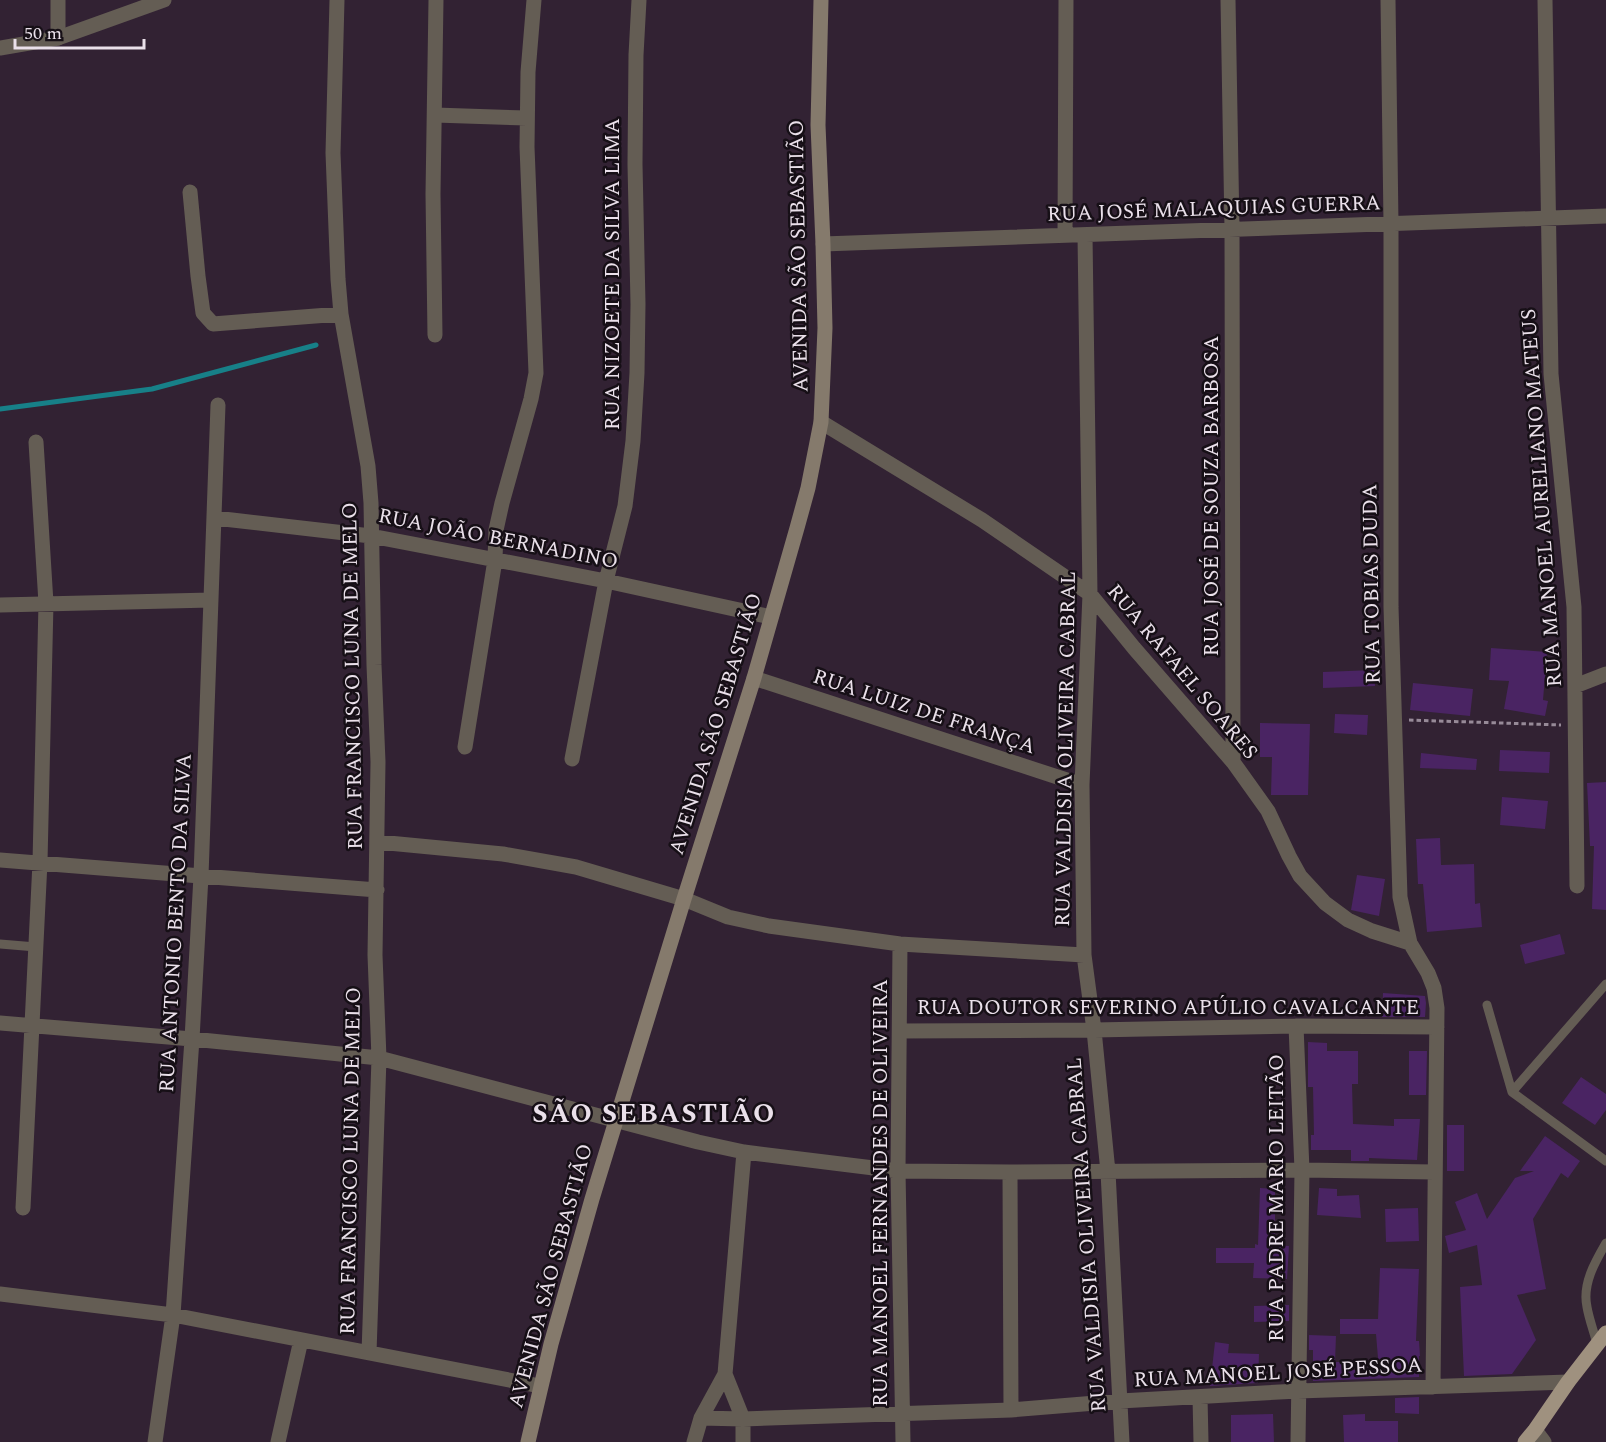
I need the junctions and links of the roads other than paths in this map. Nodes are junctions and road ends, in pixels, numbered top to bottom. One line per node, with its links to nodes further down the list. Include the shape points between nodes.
1 (58, 0): 12 (street)
2 (164, 0): 12 (street)
3 (337, 0): 24 (street, RUA FRANCISCO LUNA DE MELO, via 333,153)
4 (436, 0): 14 (street)
5 (534, 0): 15 (street)
6 (639, 0): 32 (street, RUA NIZOETE DA SILVA LIMA, via 635,153 638,316 633,441 626,506)
7 (821, 0): 23 (main road, AVENIDA SÃO SEBASTIÃO, via 818,125)
8 (1066, 0): 21 (street)
9 (1228, 0): 20 (street, RUA JOSÉ DE SOUZA BARBOSA)
10 (1388, 0): 19 (street, RUA TOBIAS DUDA)
11 (1545, 0): 18 (street, RUA MANOEL AURELIANO MATEUS)
12 (58, 38): 13 (street)
13 (0, 48)
14 (435, 115): 15 (street); 25 (street)
15 (527, 118): 31 (street, via 536,373 496,530)
16 (190, 192): 24 (street, via 203,313 213,324)
17 (1606, 216): 18 (street, RUA JOSÉ MALAQUIAS GUERRA)
18 (1549, 218): 19 (street, RUA JOSÉ MALAQUIAS GUERRA); 40 (street, RUA MANOEL AURELIANO MATEUS, via 1551,374 1574,607)
19 (1391, 224): 20 (street, RUA JOSÉ MALAQUIAS GUERRA); 52 (street, RUA TOBIAS DUDA, via 1391,607 1401,897)
20 (1232, 229): 22 (street, RUA JOSÉ MALAQUIAS GUERRA); 43 (street, RUA JOSÉ DE SOUZA BARBOSA)
21 (1065, 235): 22 (street, RUA JOSÉ MALAQUIAS GUERRA); 23 (street, RUA JOSÉ MALAQUIAS GUERRA)
22 (1085, 235): 33 (street, RUA VALDISIA OLIVEIRA CABRAL)
23 (824, 244): 27 (main road, AVENIDA SÃO SEBASTIÃO)
24 (341, 314): 30 (street, RUA FRANCISCO LUNA DE MELO, via 368,465)
25 (435, 335)
26 (218, 405): 29 (street, RUA ANTONIO BENTO DA SILVA)
27 (821, 422): 33 (street, RUA RAFAEL SOARES, via 982,520); 37 (main road, AVENIDA SÃO SEBASTIÃO, via 808,488)
28 (36, 442): 35 (street)
29 (215, 518): 30 (street, RUA JOÃO BERNADINO); 34 (street, RUA ANTONIO BENTO DA SILVA)
30 (371, 536): 31 (street, RUA JOÃO BERNADINO); 45 (street, RUA FRANCISCO LUNA DE MELO)
31 (495, 560): 32 (street, RUA JOÃO BERNADINO); 41 (street)
32 (606, 581): 37 (street, RUA JOÃO BERNADINO); 42 (street, RUA NIZOETE DA SILVA LIMA)
33 (1090, 594): 43 (street, RUA RAFAEL SOARES); 44 (street, RUA VALDISIA OLIVEIRA CABRAL)
34 (211, 600): 35 (street); 48 (street, RUA ANTONIO BENTO DA SILVA)
35 (46, 603): 36 (street); 47 (street)
36 (0, 605)
37 (771, 616): 39 (main road, AVENIDA SÃO SEBASTIÃO)
38 (1606, 674): 40 (street)
39 (754, 678): 44 (street, RUA LUIZ DE FRANÇA); 51 (main road, AVENIDA SÃO SEBASTIÃO)
40 (1575, 686): 49 (street, RUA MANOEL AURELIANO MATEUS)
41 (465, 747)
42 (572, 759)
43 (1233, 762): 52 (street, RUA RAFAEL SOARES, via 1268,811 1300,876 1325,903 1371,931)
44 (1082, 785): 56 (street, RUA VALDISIA OLIVEIRA CABRAL)
45 (378, 842): 50 (street, RUA FRANCISCO LUNA DE MELO); 51 (street, via 503,854 566,865)
46 (0, 860): 47 (street)
47 (40, 862): 48 (street); 55 (street)
48 (201, 876): 50 (street); 65 (street, RUA ANTONIO BENTO DA SILVA)
49 (1577, 886)
50 (376, 890): 66 (street, RUA FRANCISCO LUNA DE MELO)
51 (684, 898): 54 (street, via 728,917 769,926); 68 (main road, AVENIDA SÃO SEBASTIÃO)
52 (1410, 943): 62 (street, RUA TOBIAS DUDA, via 1434,988)
53 (0, 944): 55 (lane)
54 (900, 944): 56 (street); 64 (street, RUA MANOEL FERNANDES DE OLIVEIRA)
55 (36, 947): 60 (street)
56 (1084, 955): 63 (street, RUA VALDISIA OLIVEIRA CABRAL)
57 (1606, 984): 67 (lane)
58 (1486, 1005): 67 (lane)
59 (0, 1023): 60 (street)
60 (33, 1025): 65 (street); 76 (street)
61 (1296, 1026): 62 (street, RUA DOUTOR SEVERINO APÚLIO CAVALCANTE); 63 (street, RUA DOUTOR SEVERINO APÚLIO CAVALCANTE); 71 (street, RUA PADRE MARIO LEITÃO)
62 (1437, 1027): 75 (street, RUA TOBIAS DUDA)
63 (1094, 1030): 64 (street, RUA DOUTOR SEVERINO APÚLIO CAVALCANTE); 74 (street, RUA VALDISIA OLIVEIRA CABRAL)
64 (900, 1031): 72 (street, RUA MANOEL FERNANDES DE OLIVEIRA)
65 (192, 1039): 66 (street); 79 (street, RUA ANTONIO BENTO DA SILVA)
66 (379, 1058): 68 (street); 82 (street, RUA FRANCISCO LUNA DE MELO)
67 (1512, 1092): 70 (lane)
68 (616, 1120): 69 (street); 85 (main road, AVENIDA SÃO SEBASTIÃO)
69 (744, 1152): 72 (street); 83 (street)
70 (1606, 1161)
71 (1302, 1170): 74 (street); 75 (street); 87 (street, RUA PADRE MARIO LEITÃO)
72 (898, 1171): 73 (street); 91 (street, RUA MANOEL FERNANDES DE OLIVEIRA)
73 (1010, 1172): 74 (street); 90 (street)
74 (1108, 1172): 89 (street, RUA VALDISIA OLIVEIRA CABRAL)
75 (1434, 1172): 86 (street, RUA TOBIAS DUDA)
76 (23, 1208)
77 (1606, 1243): 80 (lane, via 1593,1267 1586,1305)
78 (0, 1294): 79 (street)
79 (172, 1315): 81 (street); 95 (street, RUA ANTONIO BENTO DA SILVA)
80 (1602, 1339): 84 (main road)
81 (301, 1340): 82 (street); 96 (street)
82 (369, 1353): 85 (street)
83 (725, 1374): 92 (street); 93 (street)
84 (1568, 1382): 86 (street, RUA MANOEL JOSÉ PESSOA); 94 (main road)
85 (540, 1386): 97 (main road, AVENIDA SÃO SEBASTIÃO)
86 (1433, 1387): 87 (street, RUA MANOEL JOSÉ PESSOA)
87 (1298, 1391): 88 (street, RUA MANOEL JOSÉ PESSOA); 103 (street, RUA PADRE MARIO LEITÃO)
88 (1200, 1397): 89 (street, RUA MANOEL JOSÉ PESSOA); 102 (street)
89 (1120, 1401): 90 (street, RUA MANOEL JOSÉ PESSOA); 101 (street, RUA VALDISIA OLIVEIRA CABRAL)
90 (1011, 1410): 91 (street, RUA MANOEL JOSÉ PESSOA)
91 (903, 1414): 93 (street, RUA MANOEL JOSÉ PESSOA); 100 (street, RUA MANOEL FERNANDES DE OLIVEIRA)
92 (701, 1418): 93 (street, RUA MANOEL JOSÉ PESSOA); 98 (street)
93 (743, 1419): 99 (street)
94 (1535, 1438)
95 (155, 1442)
96 (278, 1442)
97 (528, 1442)
98 (694, 1442)
99 (743, 1442)
100 (903, 1442)
101 (1122, 1442)
102 (1201, 1442)
103 (1298, 1442)

